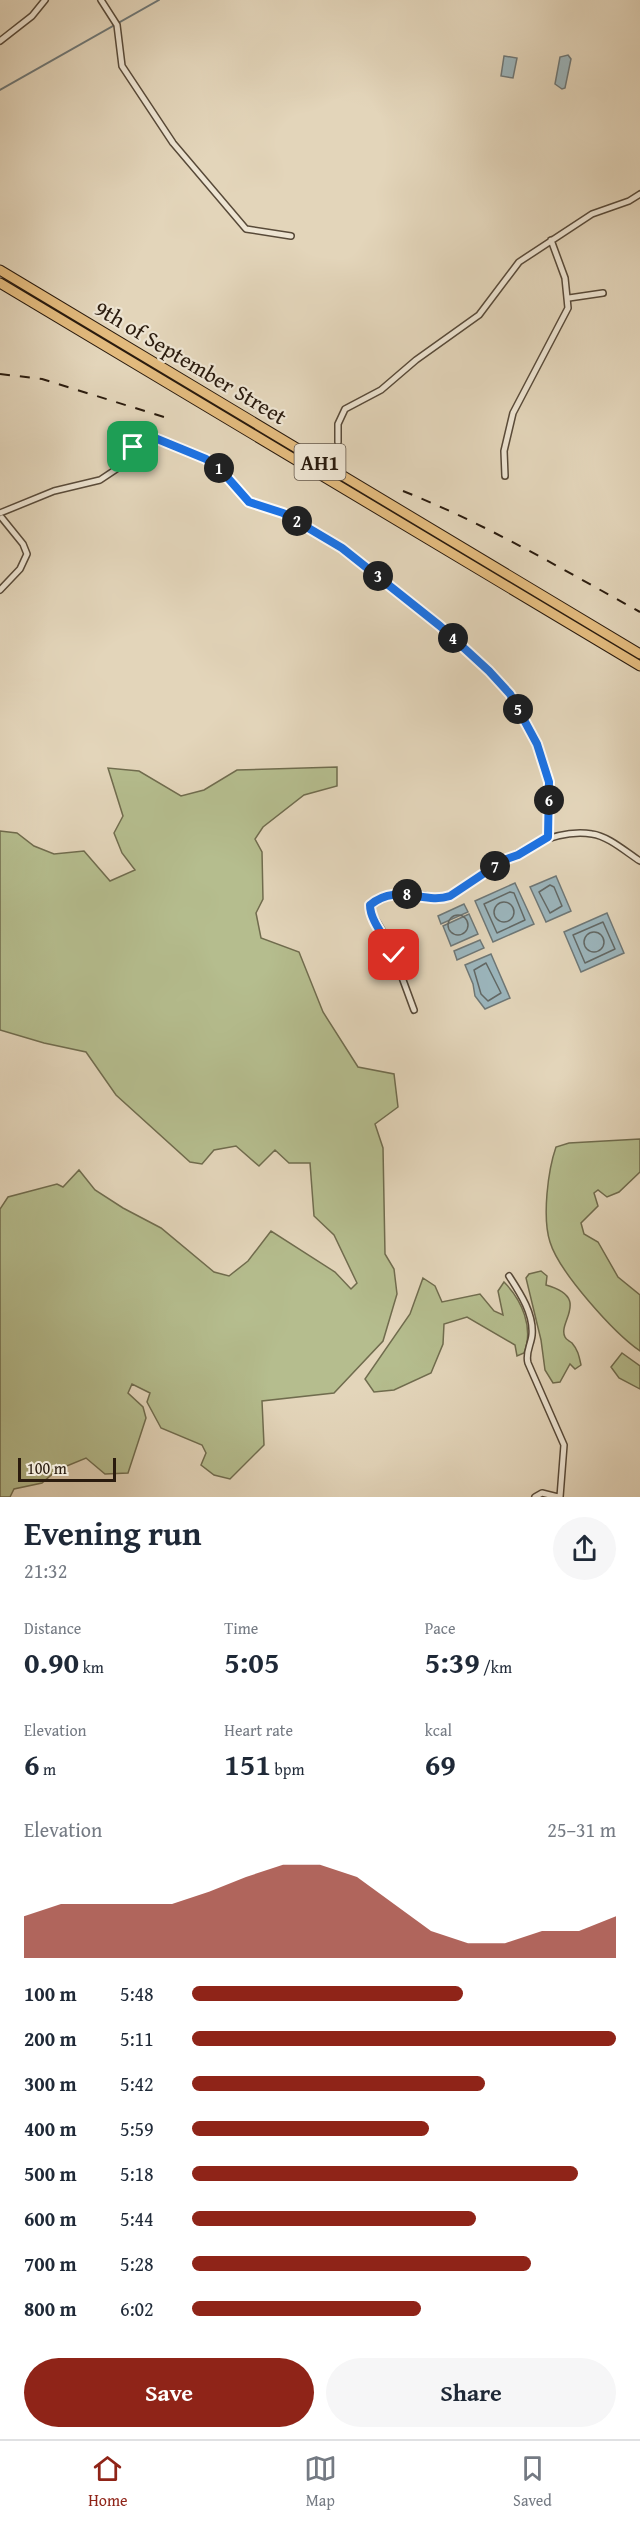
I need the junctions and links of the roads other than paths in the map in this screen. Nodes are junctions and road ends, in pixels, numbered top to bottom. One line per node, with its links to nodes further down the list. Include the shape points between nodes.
1 (45, 0): 3 (street, via 32,16)
2 (101, 0): 5 (street, via 117,24 122,66 173,144 246,229)
3 (0, 41)
4 (640, 194): 6 (street, via 592,214)
5 (291, 236)
6 (551, 240): 10 (street); 11 (street, via 519,262 478,315 381,390 345,409 338,424)
7 (0, 270): 15 (highway, 9th of September Street / AH1)
8 (0, 283): 16 (highway, 9th of September Street / AH1)
9 (603, 292): 10 (street)
10 (568, 298): 12 (street, via 564,318 513,414 504,451)
11 (338, 442)
12 (505, 476)
13 (1, 517): 14 (street, via 27,554 20,569); 17 (street, via 54,491 100,480 118,468 145,437 206,459 249,502 283,513 342,548 440,626 510,694 537,744 549,782)
14 (0, 590)
15 (640, 654)
16 (640, 666)
17 (548, 837): 18 (street, via 592,834); 19 (street, via 450,896 407,894 384,897 370,905 389,942)
18 (640, 861)
19 (414, 1010)
20 (508, 1276): 22 (street, via 530,1319 532,1335 526,1358 564,1445)
21 (535, 1497): 22 (street, via 542,1493)
22 (559, 1497)

